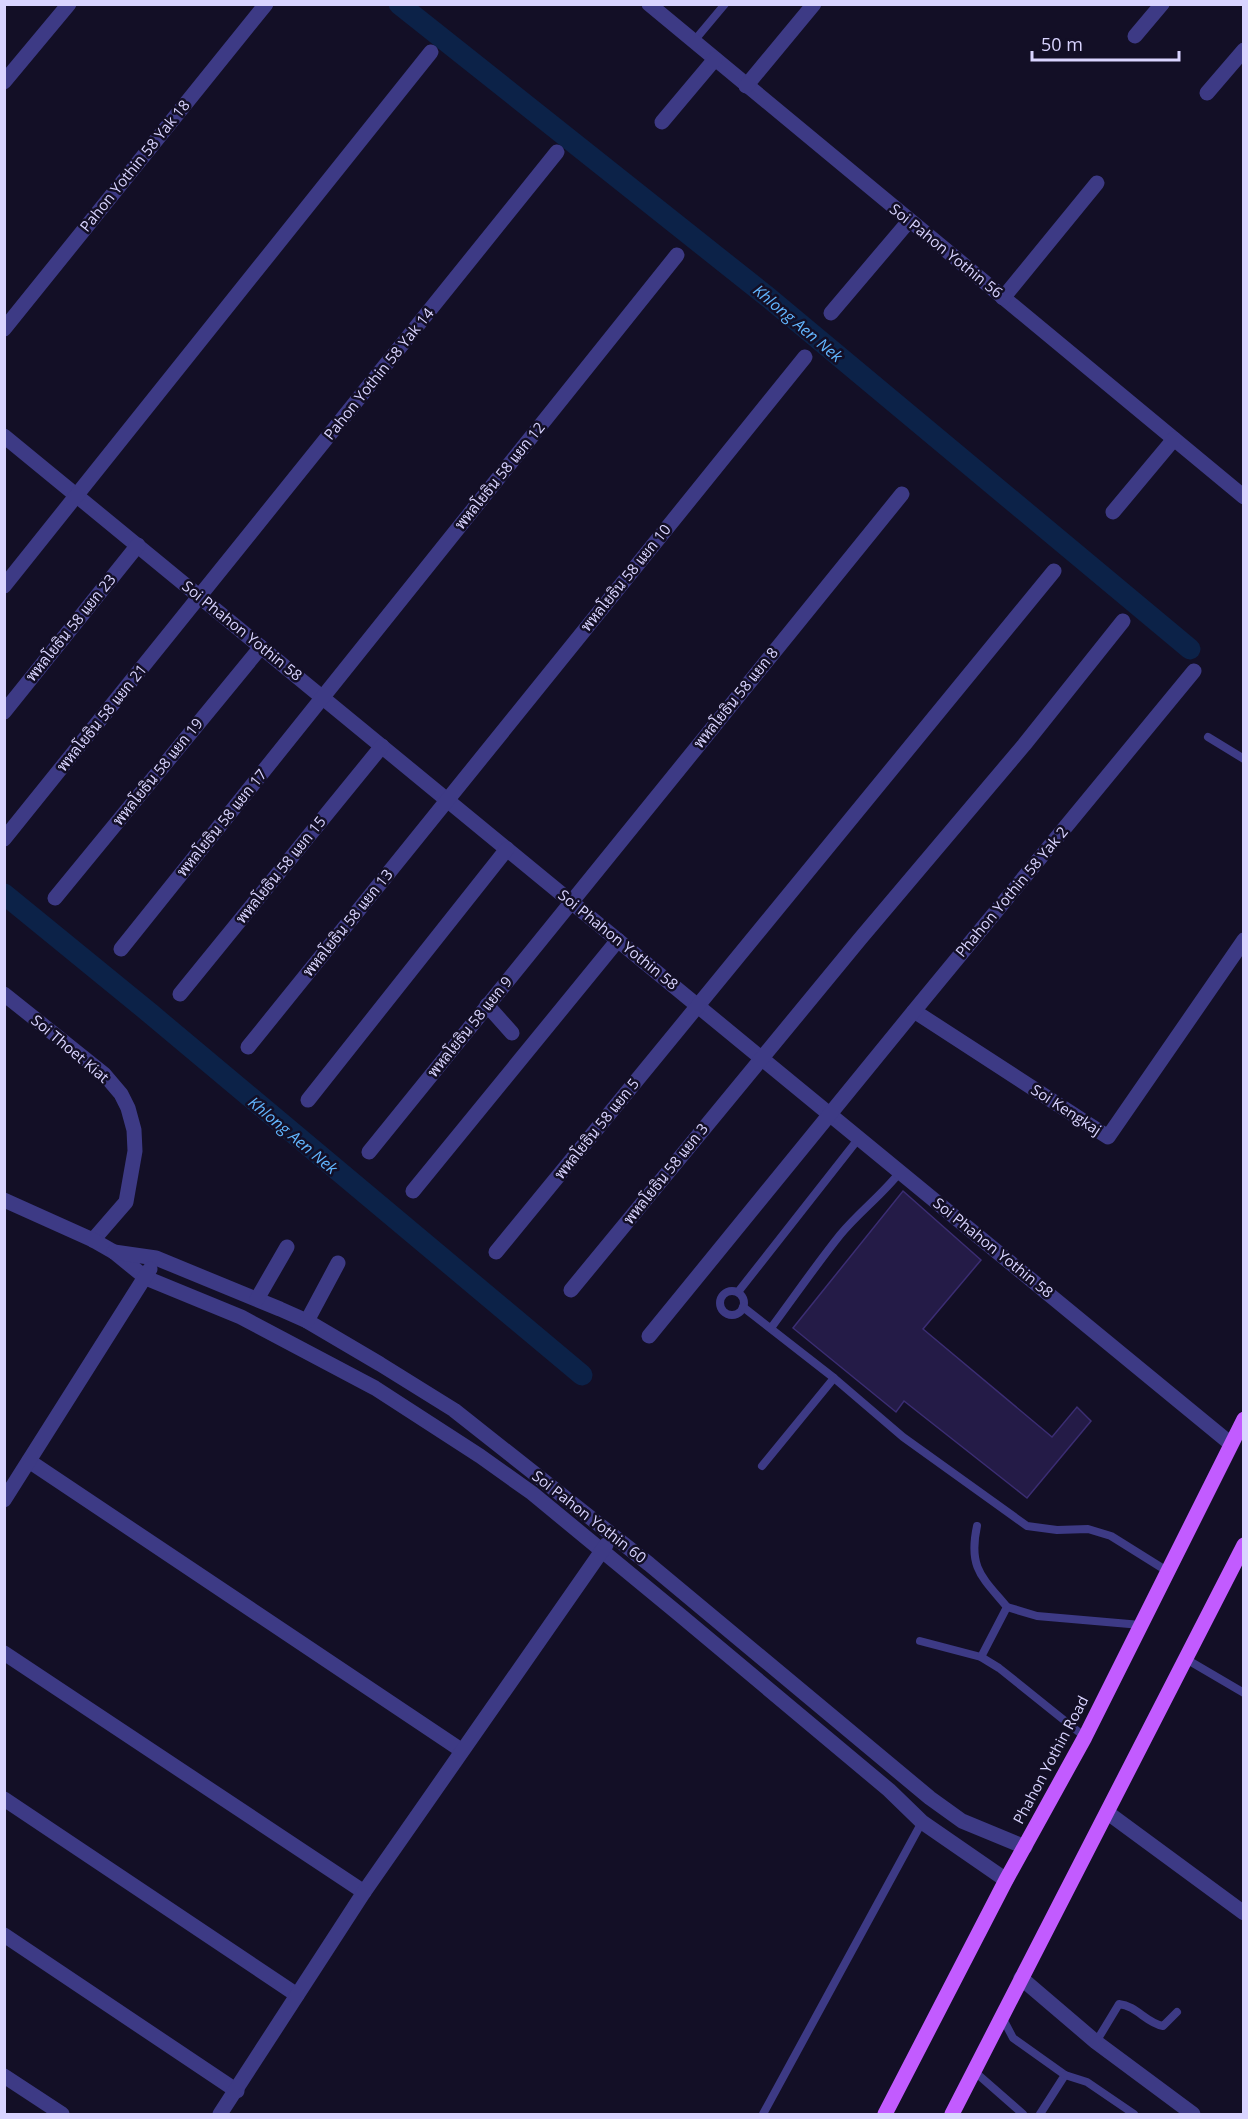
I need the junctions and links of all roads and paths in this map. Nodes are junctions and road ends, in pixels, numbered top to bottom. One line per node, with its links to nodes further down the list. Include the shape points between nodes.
1 (69, 4): 12 (street)
2 (266, 4): 22 (street, Pahon Yothin 58 Yak 18)
3 (649, 4): 8 (street, Soi Pahon Yothin 56)
4 (814, 4): 13 (street)
5 (1162, 4): 7 (street)
6 (720, 6): 8 (lane)
7 (1135, 36)
8 (694, 42): 11 (street, Soi Pahon Yothin 56)
9 (1244, 50): 14 (street)
10 (431, 51): 27 (street)
11 (715, 59): 13 (street, Soi Pahon Yothin 56); 15 (street)
12 (4, 82)
13 (746, 86): 18 (street, Soi Pahon Yothin 56)
14 (1207, 93)
15 (662, 123)
16 (557, 152): 33 (street, Pahon Yothin 58 Yak 14)
17 (1096, 183): 20 (street)
18 (909, 221): 20 (street, Soi Pahon Yothin 56); 21 (street)
19 (677, 255): 37 (street, พหลโยธิน 58 แยก 12)
20 (1003, 298): 24 (street, Soi Pahon Yothin 56)
21 (831, 313)
22 (4, 329)
23 (805, 357): 42 (street, พหลโยธิน 58 แยก 10)
24 (1174, 439): 28 (street, Soi Pahon Yothin 56); 29 (street)
25 (7, 444): 27 (street, Soi Phahon Yothin 58)
26 (902, 494): 46 (street, พหลโยธิน 58 แยก 8)
27 (77, 495): 30 (street, Soi Phahon Yothin 58); 32 (street)
28 (1244, 497)
29 (1113, 512)
30 (138, 545): 33 (street, Soi Phahon Yothin 58); 38 (street, พหลโยธิน 58 แยก 23)
31 (1054, 571): 54 (street, พหลโยธิน 58 แยก 5)
32 (4, 586)
33 (200, 596): 35 (street, Soi Phahon Yothin 58); 43 (street, พหลโยธิน 58 แยก 21)
34 (1123, 621): 59 (street, พหลโยธิน 58 แยก 3)
35 (261, 646): 37 (street, Soi Phahon Yothin 58); 45 (street, พหลโยธิน 58 แยก 19)
36 (1194, 671): 55 (street, Phahon Yothin 58 Yak 2)
37 (322, 697): 40 (street, Soi Phahon Yothin 58); 49 (street, พหลโยธิน 58 แยก 17)
38 (4, 712)
39 (1208, 737): 41 (lane)
40 (382, 746): 42 (street, Soi Phahon Yothin 58); 51 (street, พหลโยธิน 58 แยก 15)
41 (1244, 759)
42 (447, 799): 44 (street, Soi Phahon Yothin 58); 58 (street, พหลโยธิน 58 แยก 13)
43 (4, 839)
44 (507, 849): 46 (street, Soi Phahon Yothin 58); 60 (street)
45 (56, 898)
46 (571, 902): 47 (street, Soi Phahon Yothin 58); 52 (street, พหลโยธิน 58 แยก 9)
47 (618, 940): 54 (street, Soi Phahon Yothin 58); 65 (street)
48 (1244, 940): 55 (street, Soi Kengkaj, via 1108,1137)
49 (122, 950)
50 (4, 994): 56 (street, Soi Thoet Kiat)
51 (180, 994)
52 (487, 1005): 57 (street); 63 (street, พหลโยธิน 58 แยก 9)
53 (4, 1006): 56 (street)
54 (698, 1006): 59 (street, Soi Phahon Yothin 58); 70 (street, พหลโยธิน 58 แยก 5)
55 (914, 1011): 61 (street, Phahon Yothin 58 Yak 2)
56 (25, 1012): 67 (street, Soi Thoet Kiat, via 104,1074 128,1108 135,1151 126,1202)
57 (512, 1034)
58 (248, 1047)
59 (762, 1058): 61 (street, Soi Phahon Yothin 58); 74 (street, พหลโยธิน 58 แยก 3)
60 (308, 1100)
61 (830, 1114): 62 (street, Soi Phahon Yothin 58); 80 (street, Phahon Yothin 58 Yak 2)
62 (859, 1138): 64 (street, Soi Phahon Yothin 58); 75 (lane)
63 (369, 1152)
64 (900, 1172): 79 (lane, via 840,1234); 83 (street, Soi Phahon Yothin 58)
65 (413, 1191)
66 (4, 1200): 67 (street, Soi Pahon Yothin 60)
67 (93, 1240): 69 (street, Soi Pahon Yothin 60)
68 (287, 1247): 76 (street)
69 (114, 1252): 71 (street, Soi Pahon Yothin 60); 73 (street, Soi Pahon Yothin 60)
70 (496, 1252)
71 (156, 1258): 73 (street); 76 (street, Soi Pahon Yothin 60)
72 (338, 1263): 78 (street)
73 (146, 1278): 84 (street); 90 (street, Soi Pahon Yothin 60, via 241,1317 375,1388 532,1493)
74 (571, 1290)
75 (738, 1293): 77 (lane); 77 (lane, via 723,1295 721,1306 731,1314)
76 (257, 1299): 78 (street, Soi Pahon Yothin 60)
77 (743, 1307): 79 (lane)
78 (307, 1322): 88 (street, Soi Pahon Yothin 60, via 454,1410)
79 (771, 1328): 81 (lane)
80 (649, 1336)
81 (834, 1378): 85 (lane); 92 (lane, via 903,1437 1027,1526 1088,1530 1111,1536)
82 (1244, 1419): 83 (main road, Phahon Yothin Road)
83 (1231, 1444): 92 (main road, Phahon Yothin Road)
84 (29, 1461): 86 (street); 102 (street)
85 (762, 1466)
86 (4, 1500)
87 (977, 1526): 94 (lane, via 976,1567)
88 (613, 1535): 90 (street); 91 (street, Soi Pahon Yothin 60)
89 (1244, 1545): 99 (main road)
90 (601, 1551): 93 (street, Soi Pahon Yothin 60); 102 (street)
91 (649, 1564): 93 (street); 106 (street, Soi Pahon Yothin 60, via 930,1798 962,1821)
92 (1167, 1571): 95 (main road, Phahon Yothin Road)
93 (637, 1579): 105 (street, Soi Pahon Yothin 60)
94 (1007, 1606): 95 (lane, via 1037,1616); 98 (lane)
95 (1141, 1625): 101 (main road, Phahon Yothin Road)
96 (920, 1641): 98 (lane)
97 (4, 1653): 108 (street)
98 (981, 1657): 101 (lane)
99 (1186, 1659): 100 (lane); 104 (main road)
100 (1244, 1693)
101 (1085, 1737): 106 (main road, Phahon Yothin Road)
102 (461, 1750): 108 (street)
103 (4, 1799): 112 (street)
104 (1108, 1813): 109 (street); 111 (main road)
105 (922, 1822): 107 (street, Soi Pahon Yothin 60); 123 (lane)
106 (1025, 1846): 107 (main road, Phahon Yothin Road)
107 (1006, 1880): 124 (main road, Phahon Yothin Road)
108 (364, 1892): 112 (street)
109 (1244, 1913)
110 (4, 1935): 119 (street)
111 (1021, 1978): 114 (main road); 115 (street)
112 (297, 1995): 119 (street)
113 (1177, 2012): 115 (lane, via 1163,2026 1155,2025 1129,2005 1119,2004)
114 (1002, 2017): 116 (main road); 117 (lane, via 1014,2037)
115 (1096, 2042): 128 (street)
116 (975, 2072): 120 (main road); 125 (lane)
117 (1065, 2075): 126 (lane); 127 (lane, via 1087,2082)
118 (4, 2076): 121 (street)
119 (237, 2091): 122 (street)
120 (956, 2113)
121 (62, 2115)
122 (220, 2115)
123 (763, 2115)
124 (885, 2115)
125 (1023, 2115)
126 (1040, 2115)
127 (1134, 2115)
128 (1193, 2115)

